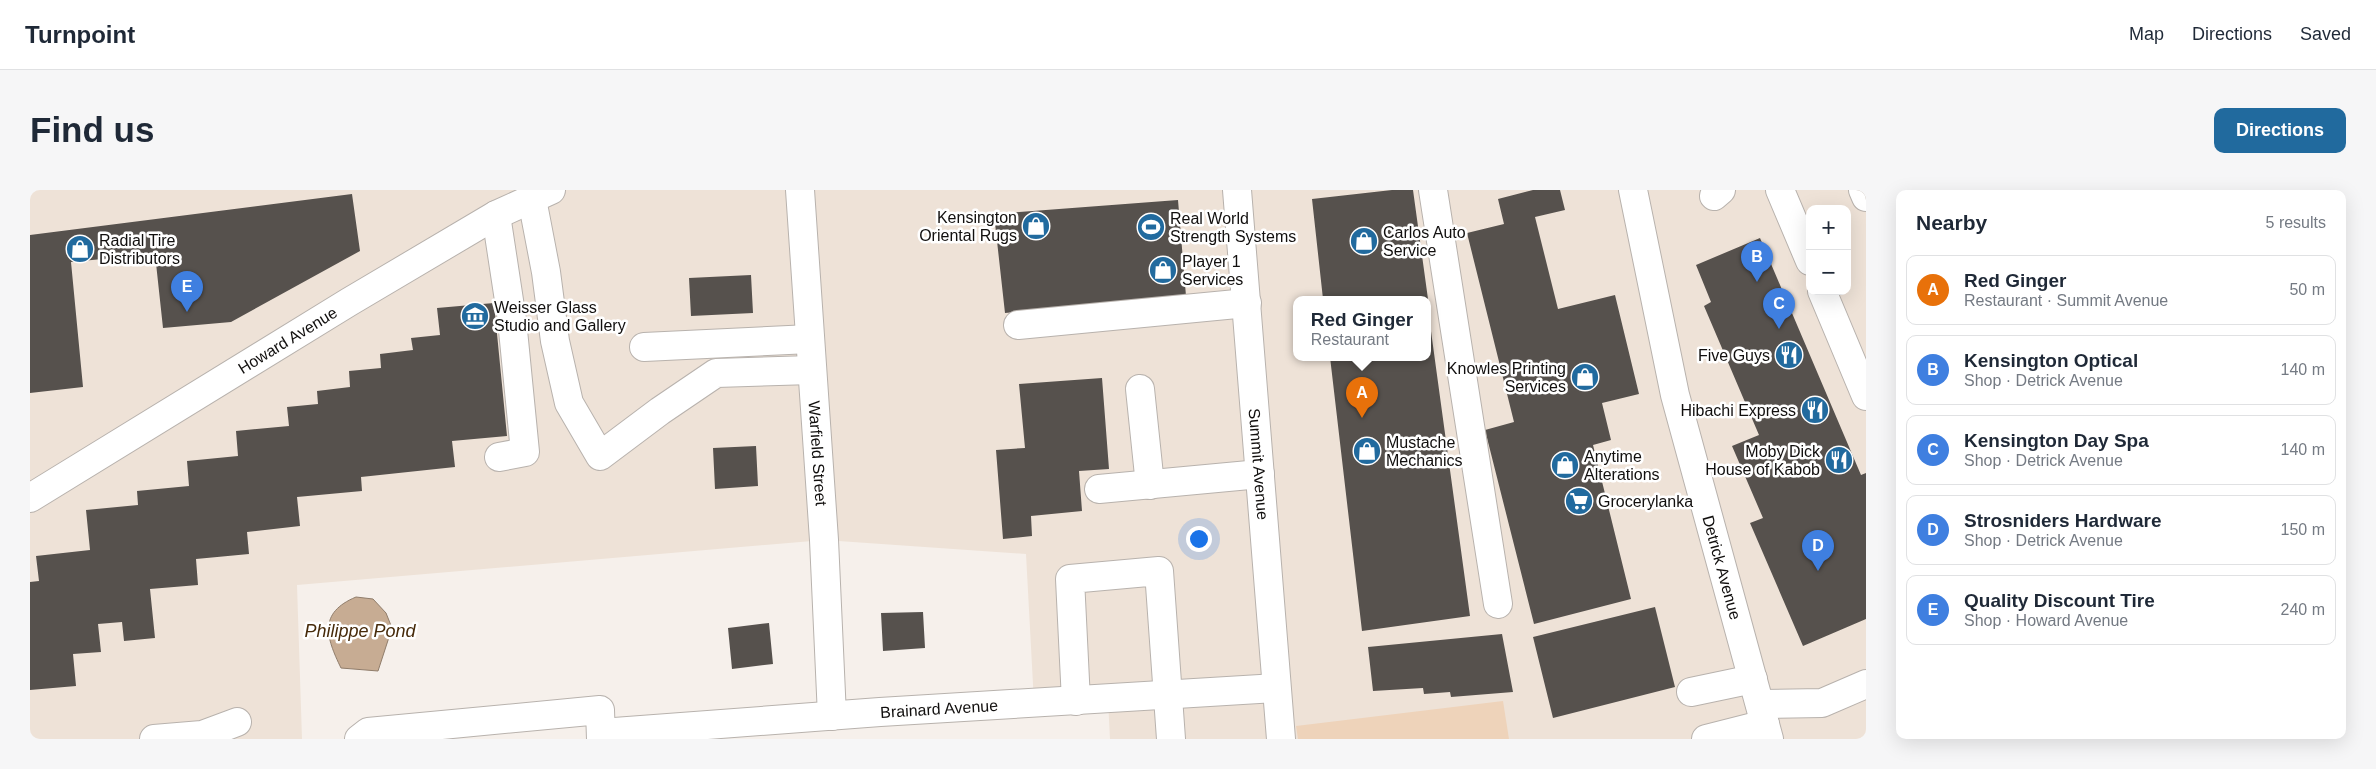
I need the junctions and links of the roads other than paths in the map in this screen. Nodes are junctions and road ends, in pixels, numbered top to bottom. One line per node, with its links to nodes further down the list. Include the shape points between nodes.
1 (800, 190): 14 (street, Warfield Street)
2 (1237, 190): 12 (street, Summit Avenue)
3 (1433, 190): 24 (street)
4 (1633, 190): 30 (street, Detrick Avenue, via 1675,395)
5 (1780, 190): 10 (street)
6 (1863, 190): 8 (street)
7 (542, 194): 9 (street, Howard Avenue); 16 (street, via 546,272 555,342 569,402 600,456 716,373)
8 (1866, 198)
9 (496, 215): 19 (street, via 512,320 525,452); 23 (street, Howard Avenue)
10 (1806, 252)
11 (1824, 295): 18 (street)
12 (1247, 303): 13 (street); 20 (street, Summit Avenue)
13 (1018, 325)
14 (810, 339): 15 (street); 16 (street, Warfield Street)
15 (644, 347)
16 (812, 370): 31 (street, Warfield Street)
17 (1140, 390): 21 (street)
18 (1866, 396)
19 (499, 458)
20 (1260, 474): 21 (street); 26 (street, Summit Avenue)
21 (1150, 485): 22 (street)
22 (1099, 489)
23 (30, 498)
24 (1498, 604)
25 (1866, 684): 30 (street, via 1822,703)
26 (1276, 688): 28 (street, Brainard Avenue); 37 (street, Summit Avenue)
27 (1691, 692): 30 (street)
28 (1168, 696): 29 (street, Brainard Avenue); 29 (street, via 1159,571 1070,579); 36 (street)
29 (1076, 701): 31 (street, Brainard Avenue)
30 (1761, 712): 38 (street)
31 (832, 716): 33 (street, Brainard Avenue)
32 (237, 722): 34 (street, via 202,735)
33 (601, 736): 35 (street, via 600,710 368,732)
34 (154, 739)
35 (359, 739)
36 (1171, 739)
37 (1281, 739)
38 (1706, 739)

